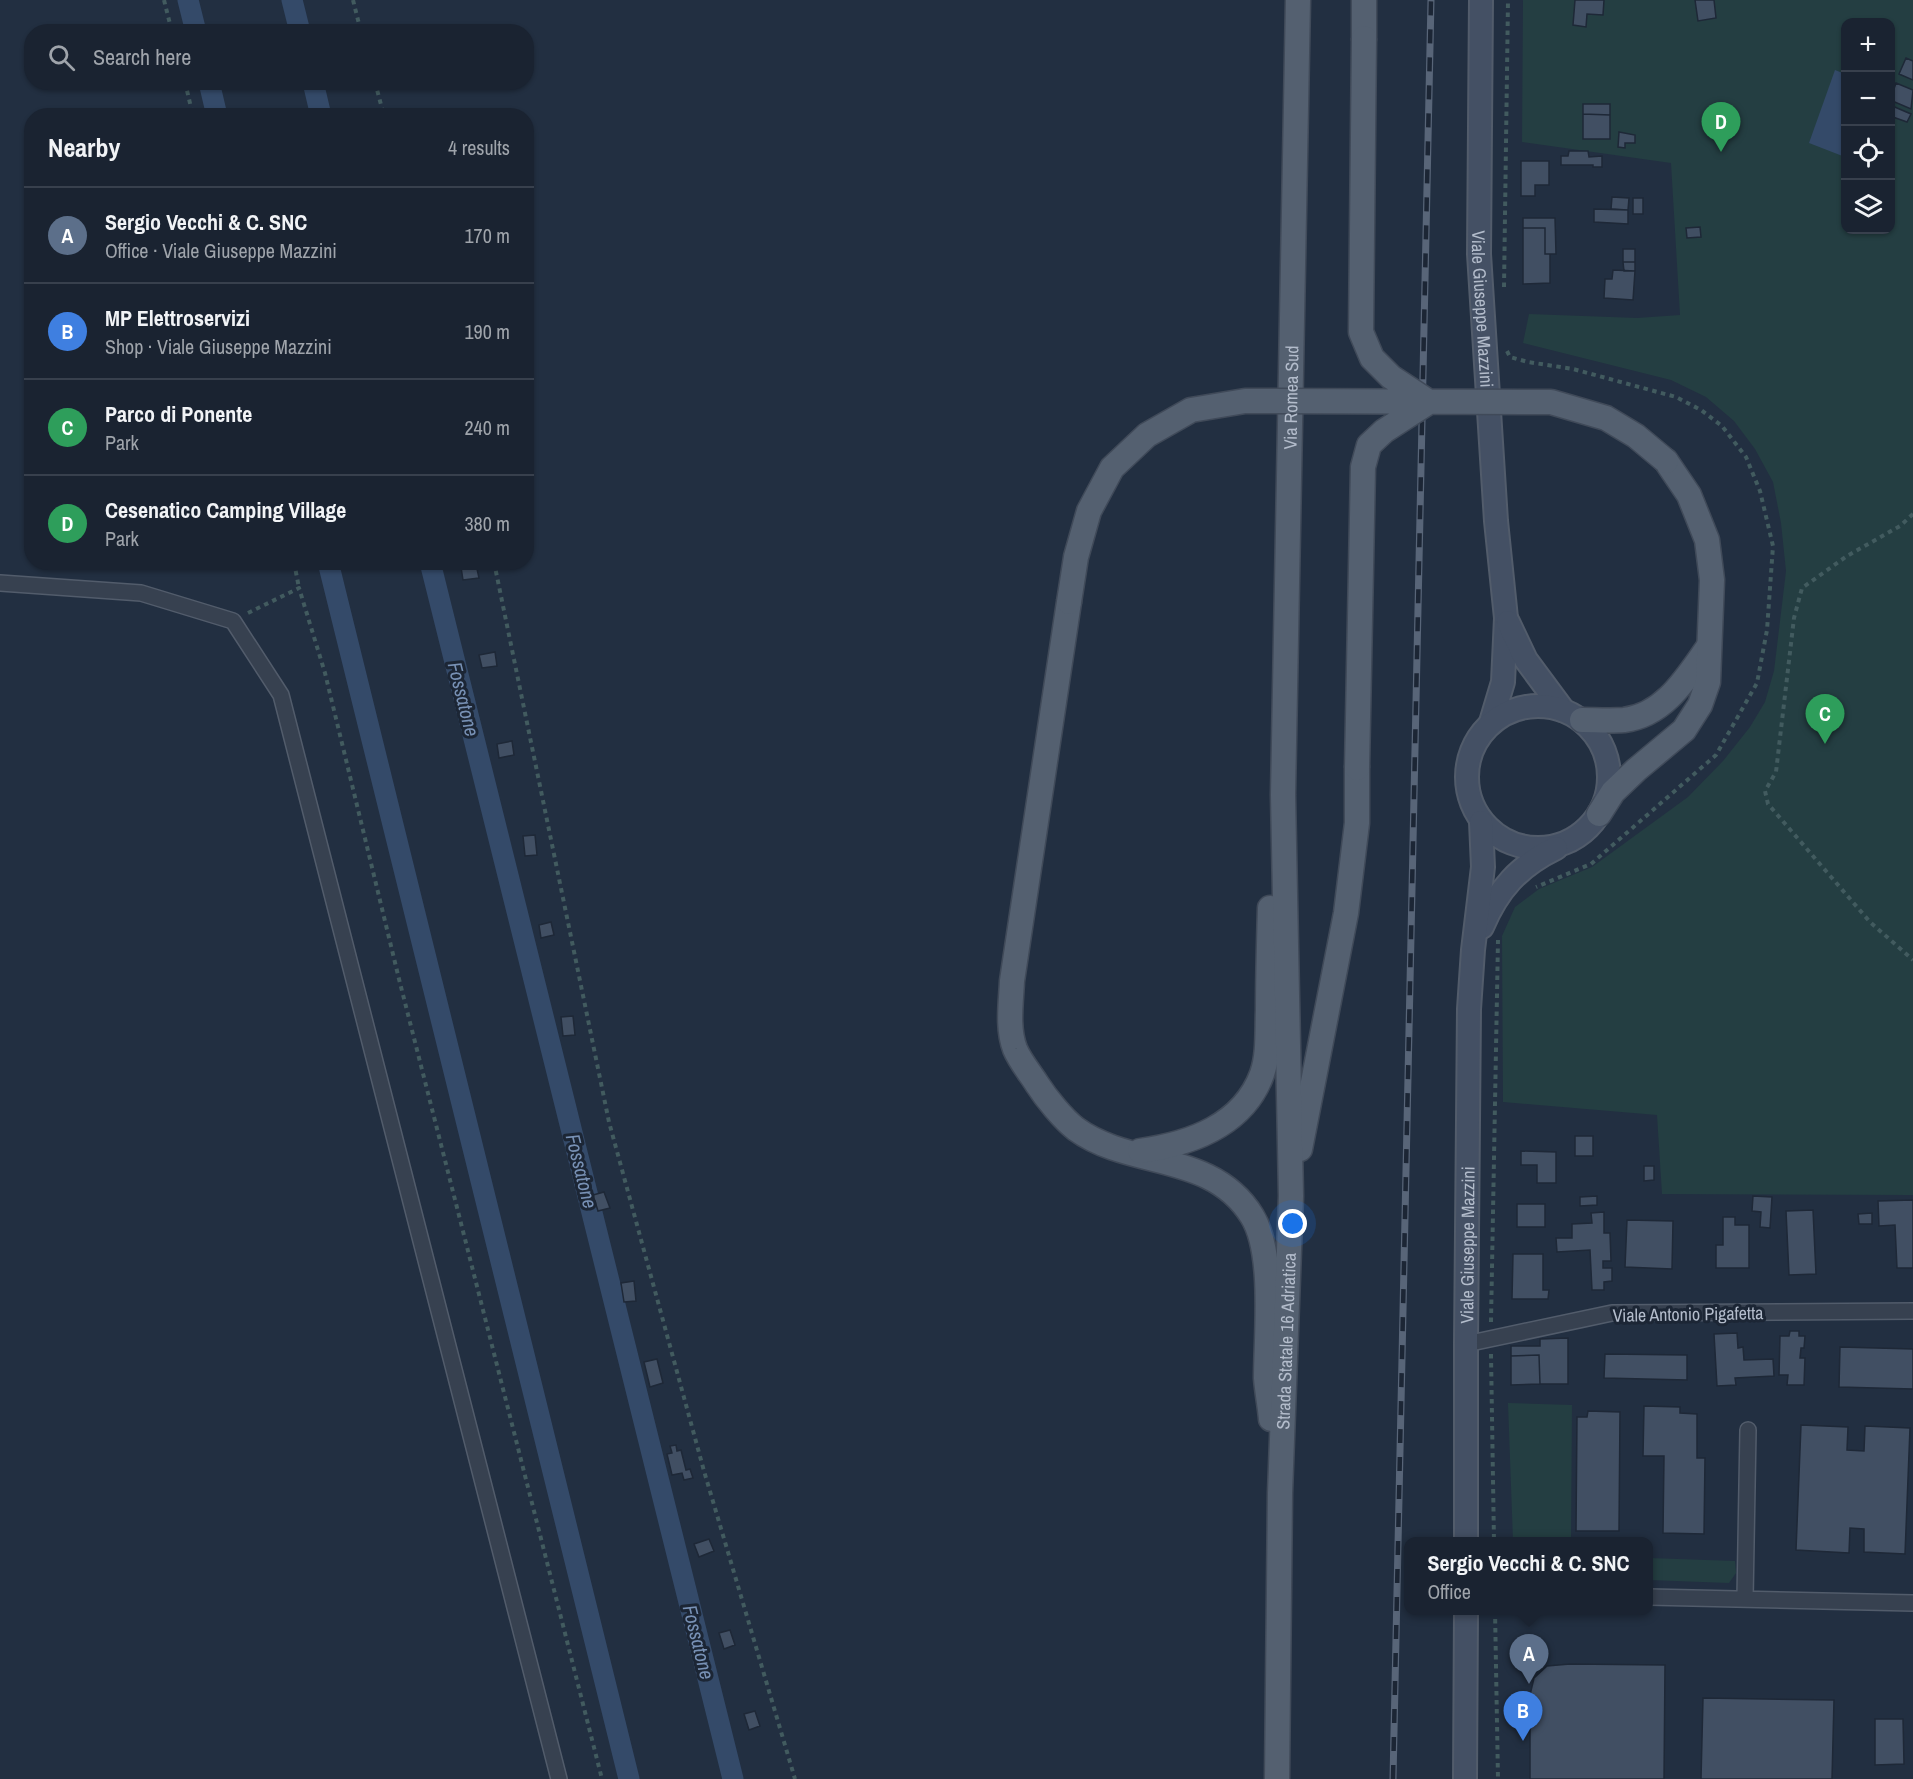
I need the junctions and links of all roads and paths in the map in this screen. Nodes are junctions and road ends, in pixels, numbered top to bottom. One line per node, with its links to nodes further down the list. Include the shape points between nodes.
1 (164, 0): 6 (path)
2 (353, 0): 7 (path)
3 (1298, 0): 23 (main road, Via Romea Sud)
4 (1364, 0): 12 (main road, bridge, via 1361,332 1372,358 1391,377)
5 (1481, 0): 18 (street, Viale Giuseppe Mazzini, via 1479,254)
6 (170, 24)
7 (360, 24)
8 (187, 90): 10 (path)
9 (377, 90): 11 (path)
10 (191, 108)
11 (382, 108)
12 (1429, 402): 20 (main road, bridge, via 1551,402 1606,418 1666,461 1689,495 1707,540 1712,579); 32 (main road, bridge, via 1245,400 1191,410 1147,435 1112,468 1089,511 1069,602 1012,981 1010,1023 1015,1049 1044,1095 1076,1129); 33 (main road, bridge, via 1369,445 1363,467 1357,823 1346,913)
13 (1913, 514): 31 (path, via 1802,588 1794,618 1776,772 1765,791 1768,804 1862,913)
14 (295, 570): 17 (path)
15 (496, 570): 48 (path, via 609,1122 704,1471)
16 (0, 583): 19 (street, via 141,593)
17 (298, 588): 19 (path); 47 (path, via 325,673)
18 (1506, 618): 21 (street, via 1526,660); 22 (street, via 1503,682)
19 (234, 621): 46 (street, via 281,695)
20 (1709, 646): 21 (main road, via 1679,687 1656,709 1625,720); 24 (main road, via 1708,682 1700,705 1684,730 1636,770)
21 (1572, 715): 22 (street, via 1544,706 1525,706); 24 (street, via 1596,735 1605,754 1609,774 1607,795)
22 (1491, 722): 25 (street, via 1468,759 1466,781)
23 (1283, 795): 32 (main road, via 1271,872 1267,1041 1262,1073 1249,1099 1225,1122 1183,1143); 33 (main road, Strada Statale 16 Adriatica)
24 (1599, 814): 26 (street, via 1584,832)
25 (1482, 822): 26 (street, via 1499,837 1519,846 1542,849); 30 (street, Viale Giuseppe Mazzini, via 1483,867)
26 (1564, 844): 30 (street, via 1537,857 1506,884 1490,908)
27 (1591, 864): 28 (path)
28 (1529, 893)
29 (1498, 935): 35 (path)
30 (1473, 950): 36 (street, Viale Giuseppe Mazzini)
31 (1913, 960)
32 (1131, 1152): 38 (main road, via 1200,1172 1235,1193 1253,1218 1264,1252 1268,1313 1266,1380)
33 (1291, 1196): 38 (main road, Strada Statale 16 Adriatica)
34 (1913, 1311): 35 (street, Viale Antonio Pigafetta, via 1612,1313)
35 (1491, 1338): 36 (street, Viale Antonio Pigafetta); 40 (path)
36 (1466, 1344): 39 (street, Viale Giuseppe Mazzini)
37 (1748, 1430): 42 (street)
38 (1280, 1493): 49 (main road, Strada Statale 16 Adriatica)
39 (1466, 1537)
40 (1494, 1537)
41 (1653, 1597): 42 (street)
42 (1745, 1599): 43 (street)
43 (1913, 1603)
44 (1466, 1615): 50 (street)
45 (1495, 1615): 51 (path)
46 (559, 1779)
47 (602, 1779)
48 (795, 1779)
49 (1277, 1779)
50 (1465, 1779)
51 (1498, 1779)

